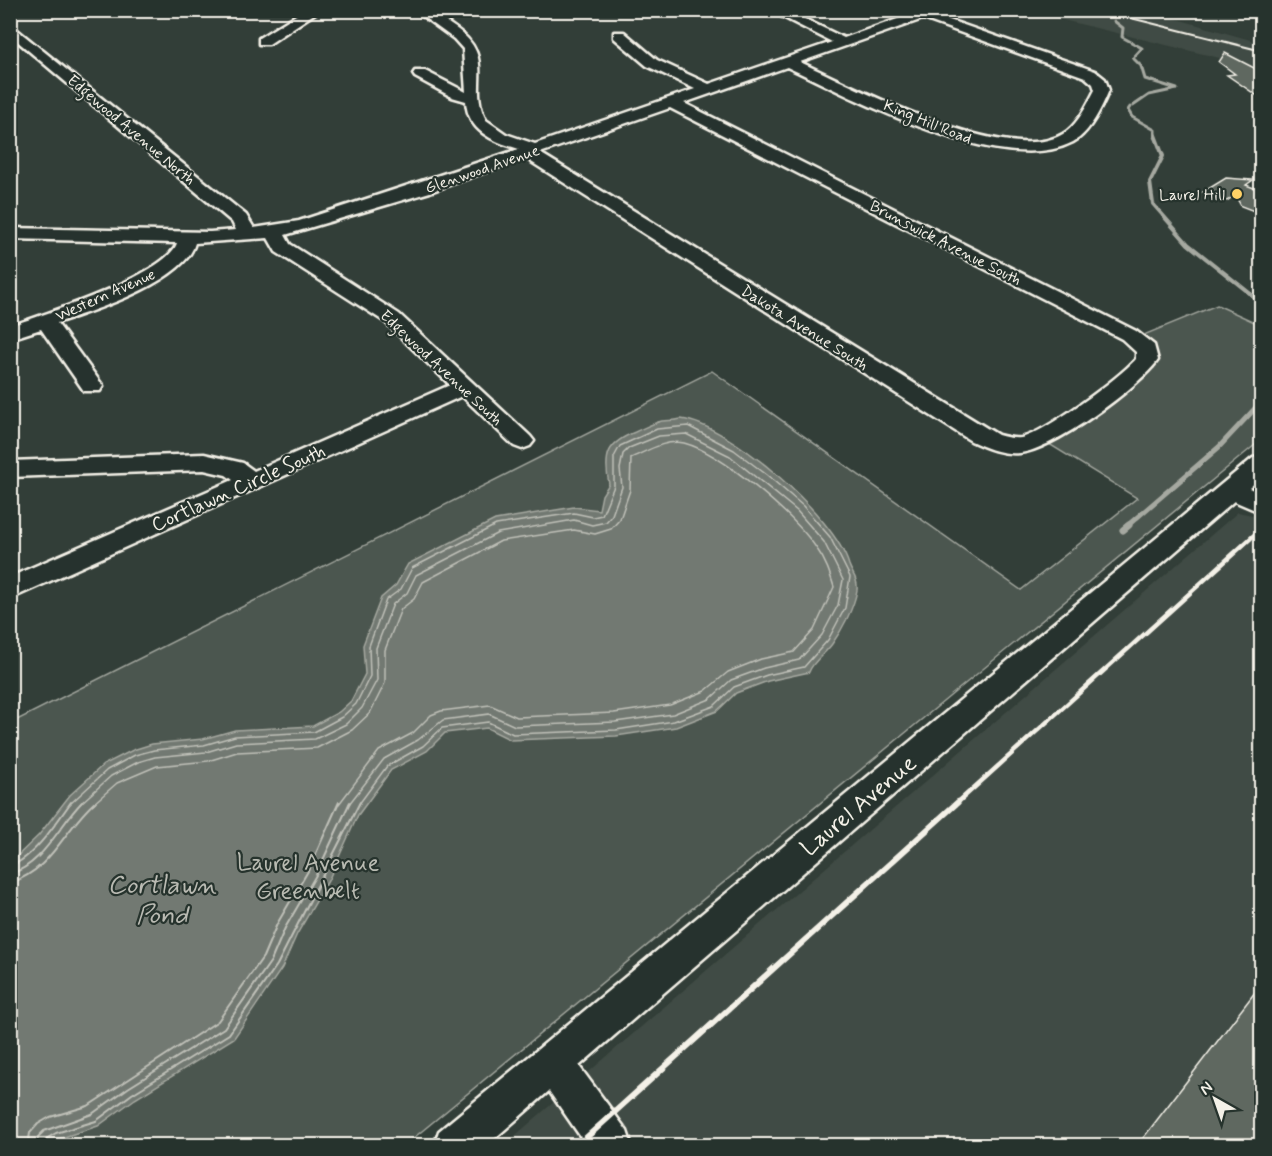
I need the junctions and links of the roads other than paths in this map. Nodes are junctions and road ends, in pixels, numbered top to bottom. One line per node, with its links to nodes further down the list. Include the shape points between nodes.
1 (314, 10): 7 (street)
2 (420, 10): 12 (street, via 470,48)
3 (775, 10): 8 (street)
4 (930, 13): 8 (street, Glenwood Avenue); 9 (street, King Hill Road, via 1079,69 1097,79 1102,90 1068,138 1044,146 1009,147 976,141)
5 (10, 28): 17 (street, Edgewood Avenue North, via 240,219)
6 (619, 35): 11 (street, via 648,60)
7 (264, 41)
8 (843, 42): 9 (street, Glenwood Avenue)
9 (786, 61): 11 (street, Glenwood Avenue)
10 (420, 74): 12 (street, via 457,94)
11 (707, 89): 13 (street, Glenwood Avenue)
12 (474, 98): 14 (street, Dakota Avenue South, via 475,114 482,127)
13 (670, 102): 14 (street, Glenwood Avenue); 23 (street, Brunswick Avenue South, via 1137,341 1147,355 1144,365)
14 (530, 151): 16 (street, Glenwood Avenue, via 355,212); 23 (street, Dakota Avenue South, via 994,443 1023,445 1043,437)
15 (10, 232): 18 (street, Glenwood Avenue)
16 (274, 232): 17 (street, Glenwood Avenue); 22 (street, Edgewood Avenue South, via 283,248 392,318)
17 (248, 235): 18 (street, Glenwood Avenue)
18 (187, 238): 19 (street, Western Avenue, via 183,251 155,273)
19 (45, 321): 20 (street, Western Avenue); 21 (street)
20 (10, 333)
21 (92, 386)
22 (466, 386): 24 (street, Edgewood Avenue South); 27 (street, Cortlawn Circle South)
23 (1090, 404)
24 (522, 441)
25 (1262, 464): 28 (street, Laurel Avenue)
26 (10, 469): 27 (street, via 204,462 234,469)
27 (251, 481): 30 (street, Cortlawn Circle South)
28 (1232, 489): 29 (street); 31 (street, Laurel Avenue)
29 (1262, 505)
30 (10, 589)
31 (553, 1063): 32 (street, Laurel Avenue); 33 (street)
32 (454, 1146)
33 (612, 1146)

